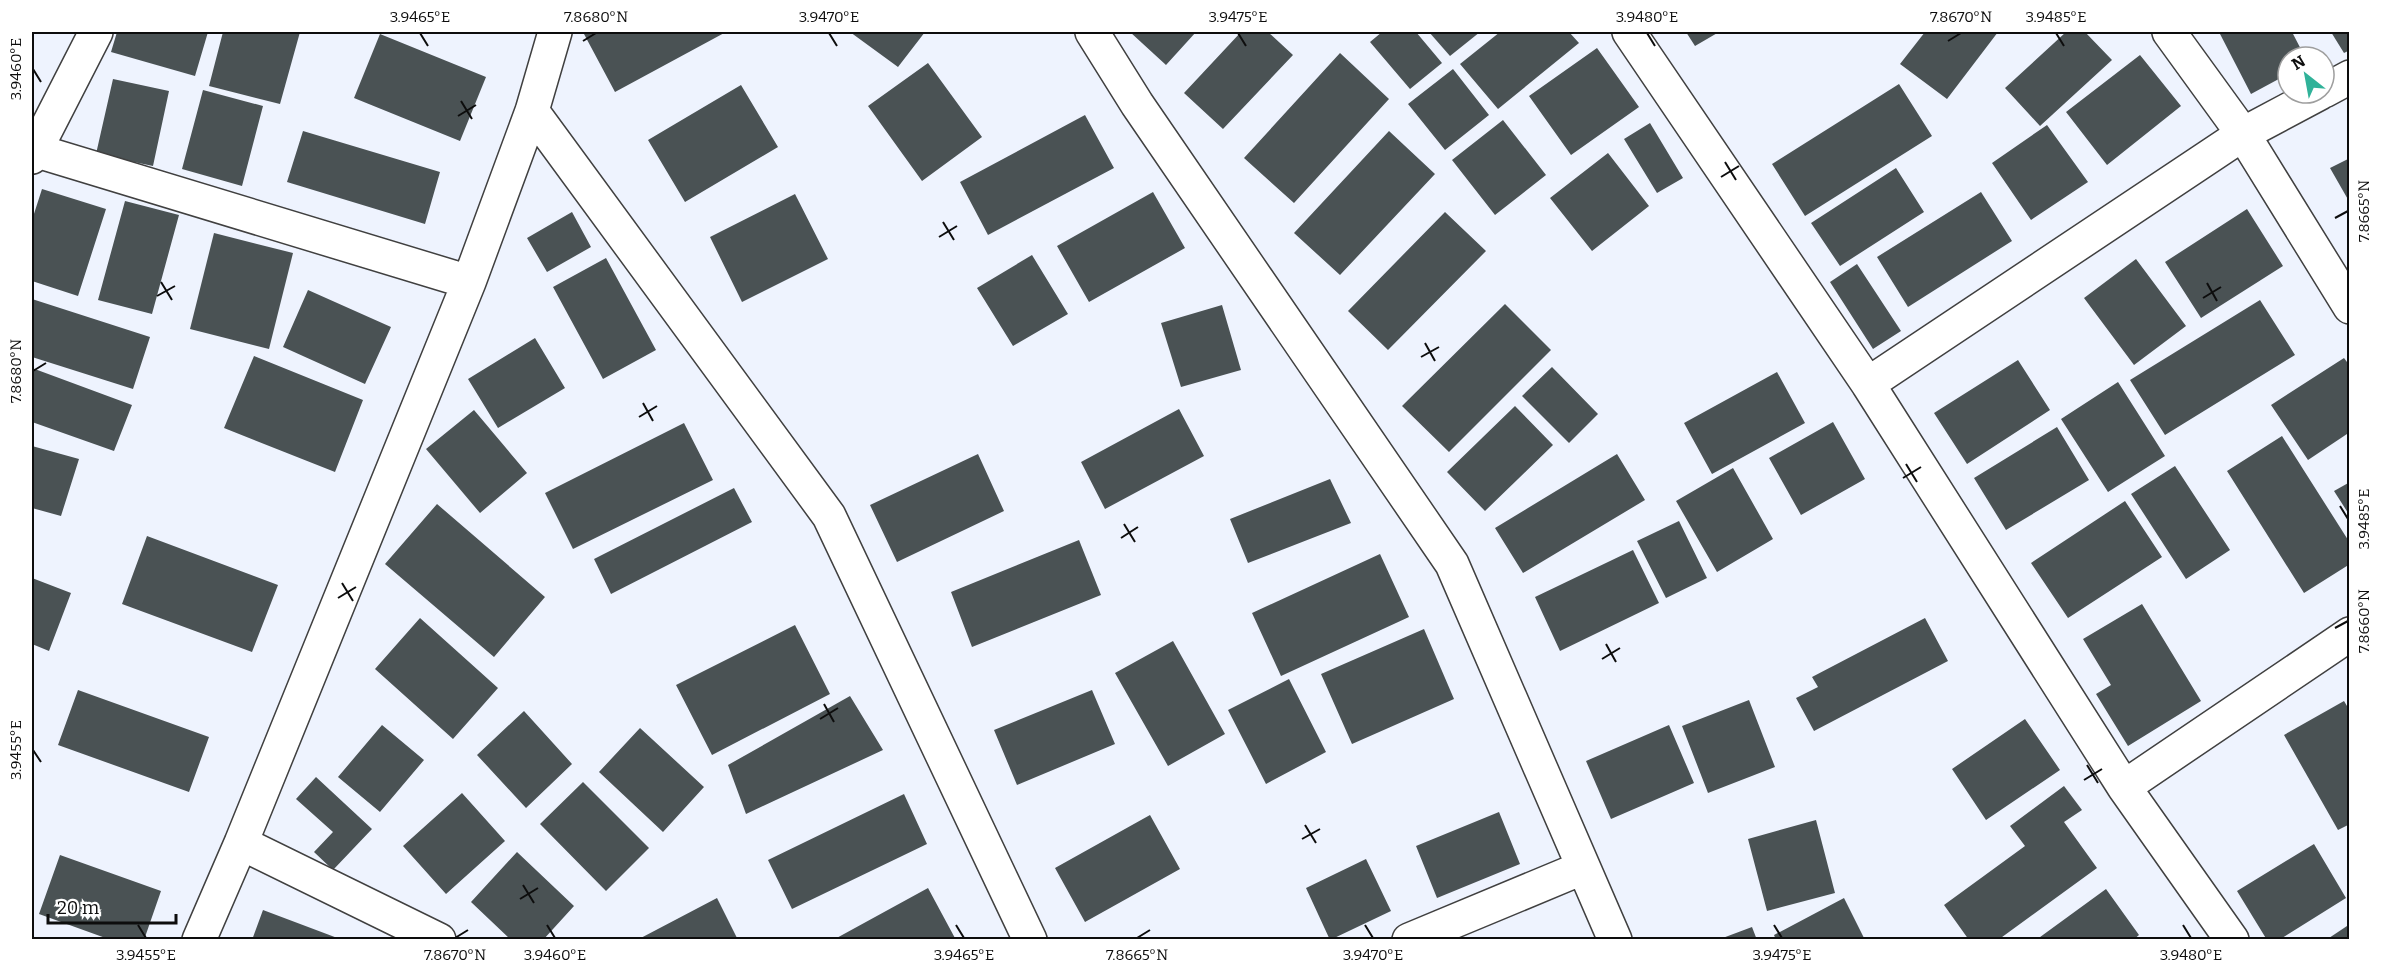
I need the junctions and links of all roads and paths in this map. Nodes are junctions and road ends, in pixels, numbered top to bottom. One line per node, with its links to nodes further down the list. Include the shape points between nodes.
1 (96, 32): 9 (street)
2 (555, 32): 7 (street)
3 (1092, 32): 16 (street, via 1137,104 1452,564)
4 (1629, 32): 12 (street)
5 (2169, 32): 8 (street)
6 (2297, 105): 8 (street)
7 (532, 111): 10 (street); 19 (street, via 829,516)
8 (2243, 134): 11 (street); 12 (street)
9 (33, 154): 10 (street)
10 (469, 282): 15 (street)
11 (2349, 307)
12 (1868, 384): 14 (street)
13 (2349, 634): 14 (street)
14 (2124, 787): 22 (street)
15 (241, 843): 17 (street); 18 (street)
16 (1582, 868): 20 (street); 21 (street)
17 (199, 939)
18 (439, 939)
19 (1030, 939)
20 (1409, 939)
21 (1615, 939)
22 (2232, 939)

